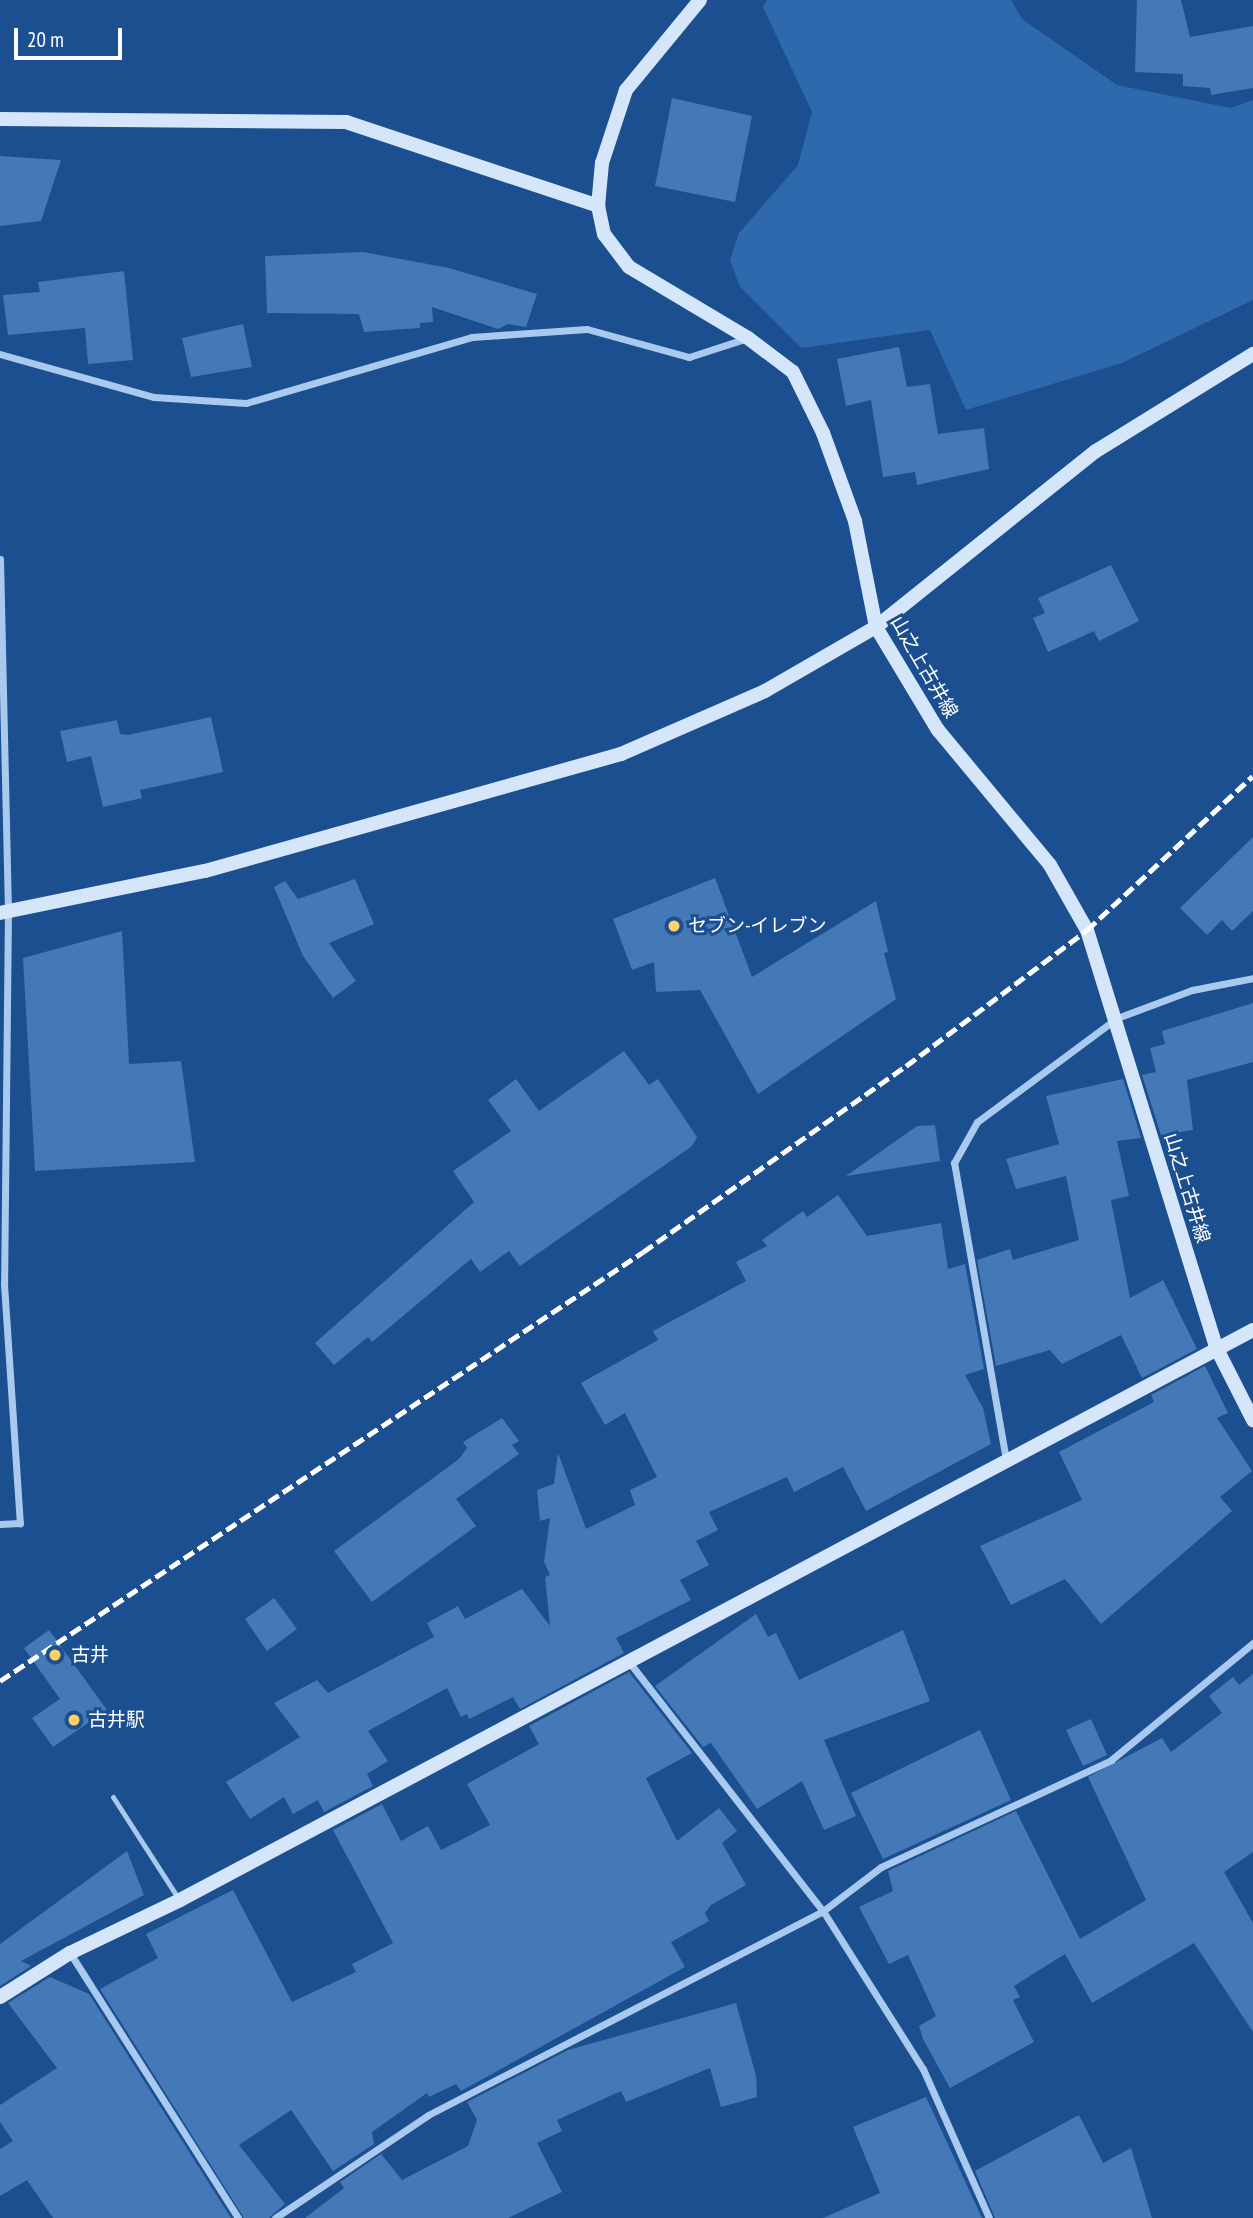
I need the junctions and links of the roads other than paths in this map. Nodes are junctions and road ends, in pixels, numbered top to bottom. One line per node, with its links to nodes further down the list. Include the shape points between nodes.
1 (700, 0): 3 (street, 山之上古井線, via 626,90 602,163)
2 (0, 119): 3 (street, via 346,122)
3 (598, 206): 4 (street, 山之上古井線, via 604,234 629,267)
4 (748, 338): 5 (street, via 689,357 587,328 472,337 246,403 154,397); 8 (street, 山之上古井線, via 793,372 823,433 855,521)
5 (0, 354)
6 (1253, 354): 8 (street, via 1096,451)
7 (0, 559): 9 (street)
8 (876, 627): 9 (street, via 765,691 621,754 205,871); 11 (street, 山之上古井線, via 937,730 1050,865 1087,930)
9 (4, 912): 16 (street, via 4,1284 20,1523)
10 (1253, 978): 11 (street, via 1192,990)
11 (1117, 1018): 13 (street, 山之上古井線); 15 (street, via 977,1122 954,1163)
12 (1253, 1330): 13 (street)
13 (1217, 1349): 14 (street, 山之上古井線); 15 (street)
14 (1253, 1420)
15 (1006, 1460): 18 (street)
16 (0, 1524)
17 (1253, 1643): 21 (street, via 1111,1760 881,1867)
18 (626, 1658): 20 (street); 21 (street)
19 (113, 1797): 20 (lane)
20 (180, 1900): 22 (street)
21 (823, 1911): 25 (street, via 428,2115); 26 (street, via 923,2069)
22 (70, 1952): 23 (street); 24 (street)
23 (0, 1997)
24 (238, 2218)
25 (275, 2218)
26 (989, 2218)

